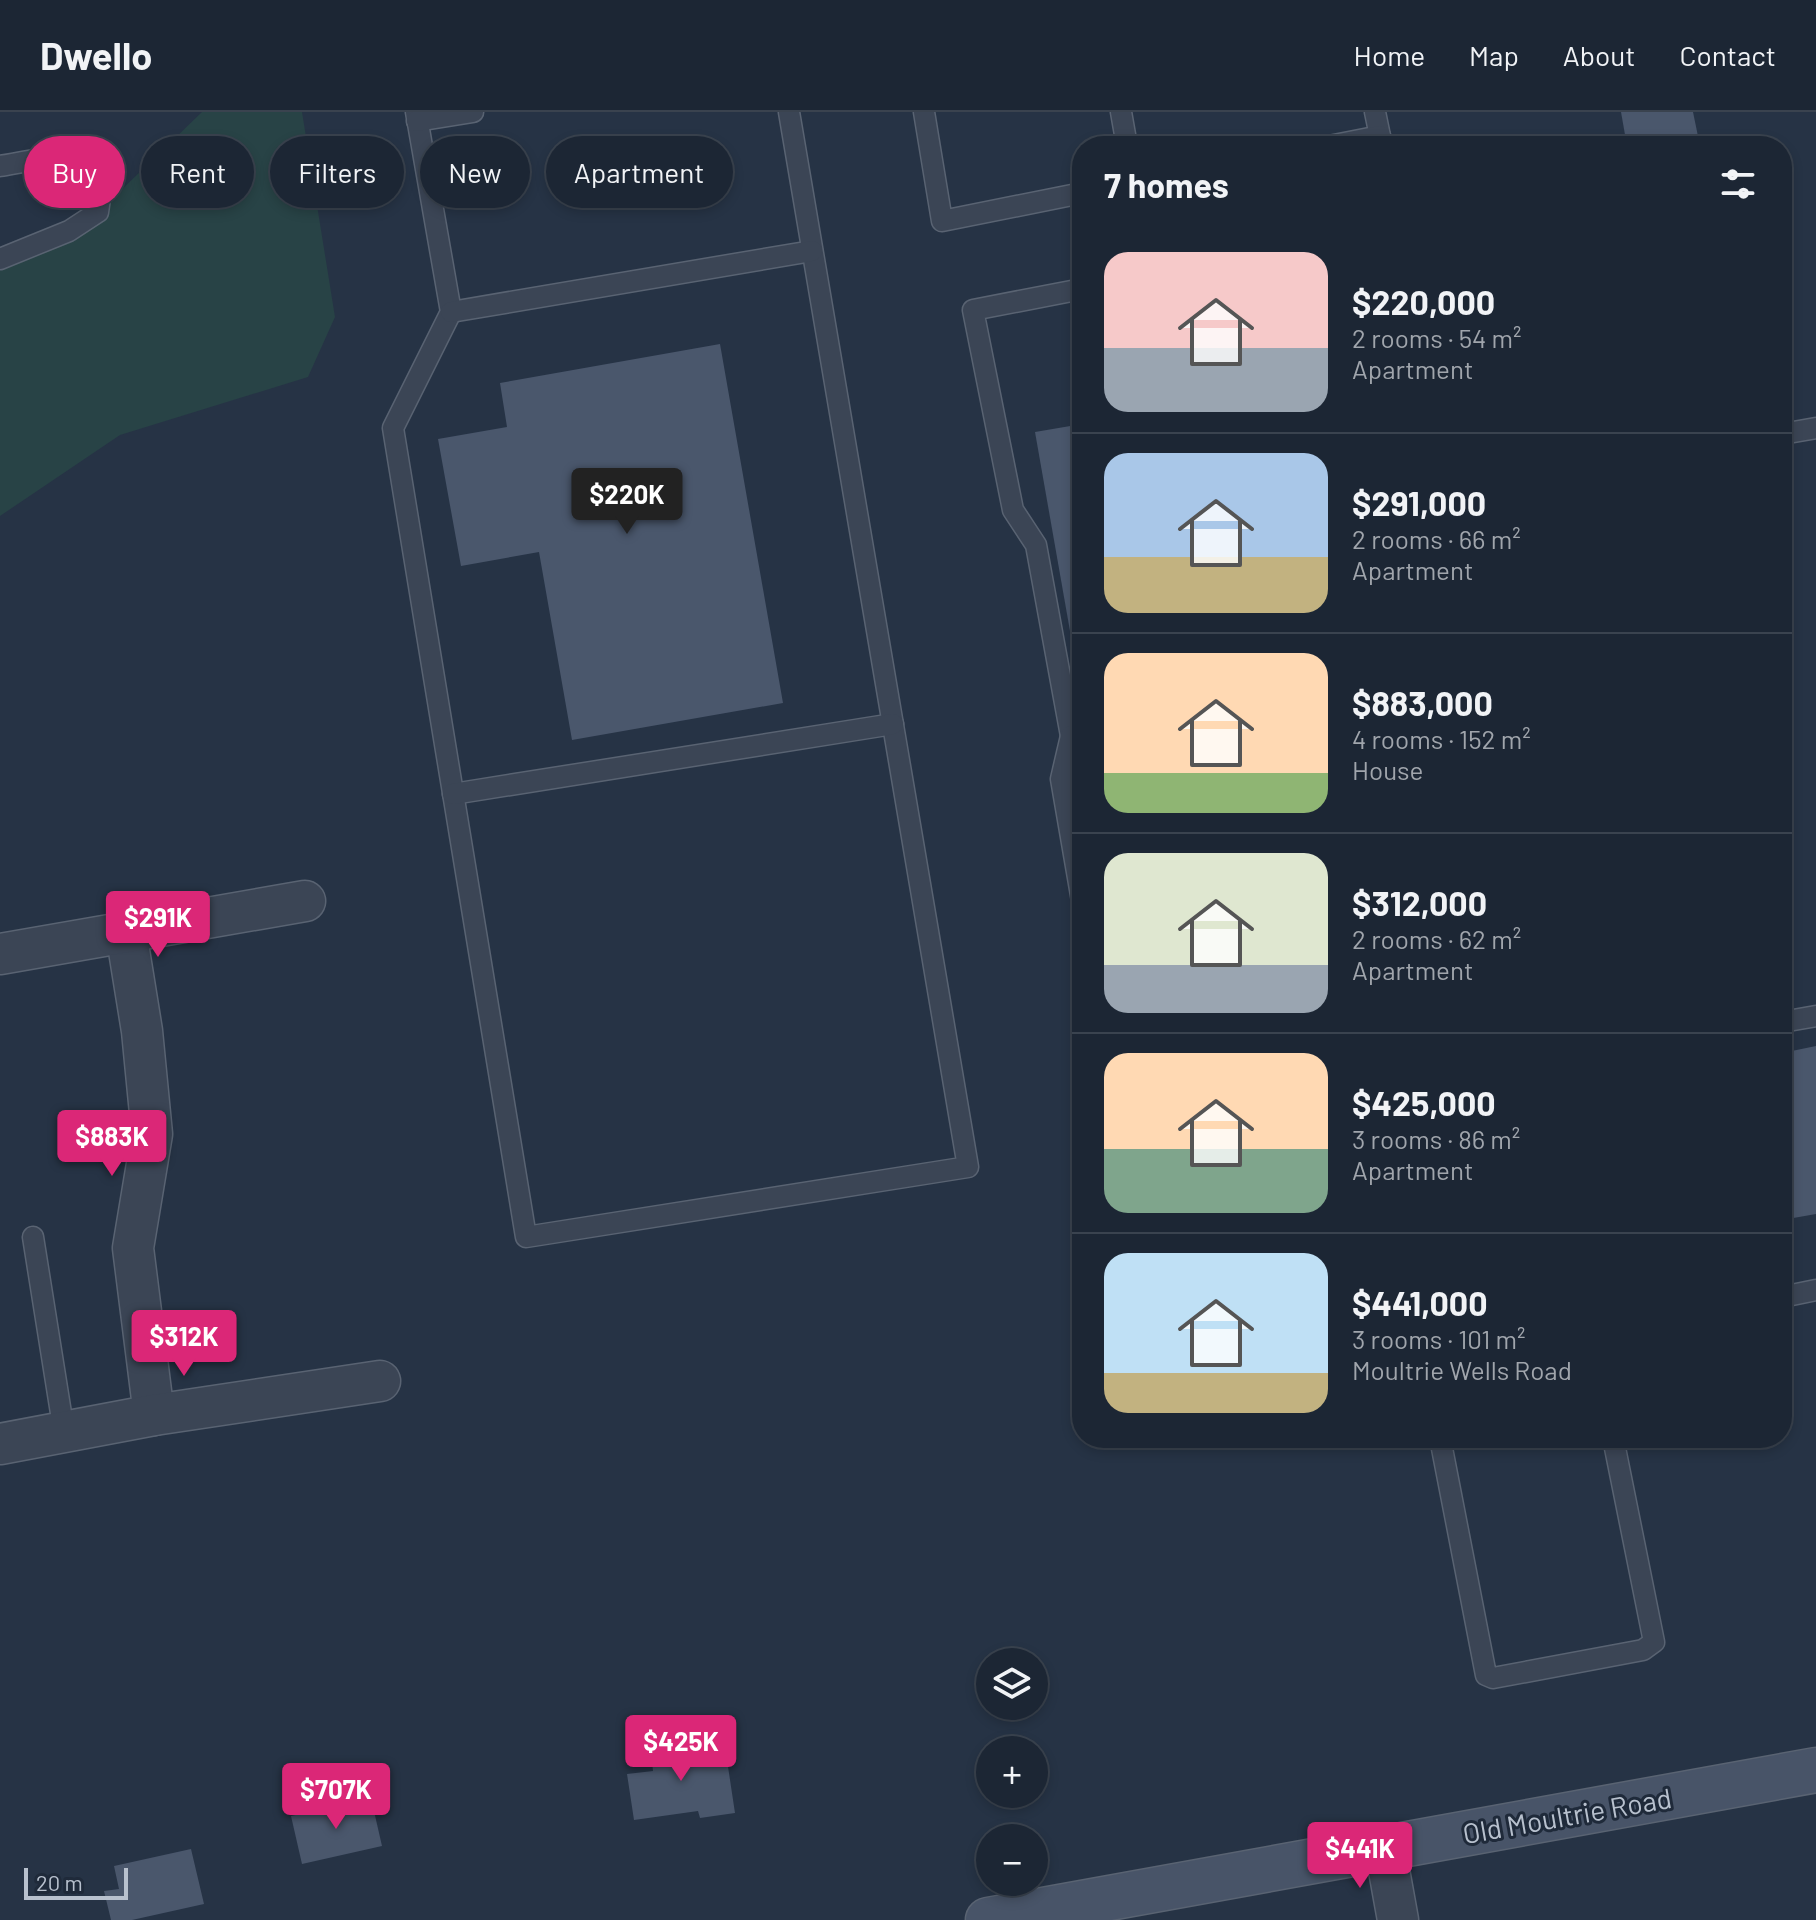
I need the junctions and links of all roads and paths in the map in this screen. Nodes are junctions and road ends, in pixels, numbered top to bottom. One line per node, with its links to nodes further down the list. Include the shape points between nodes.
1 (473, 112): 6 (lane)
2 (789, 112): 11 (lane)
3 (924, 112): 10 (lane, via 942,221)
4 (1121, 112): 7 (lane)
5 (1375, 112): 8 (lane)
6 (417, 117): 14 (lane)
7 (1125, 136)
8 (1380, 136)
9 (0, 166): 12 (lane, via 77,158 91,168 101,195 98,212 69,231)
10 (1072, 195)
11 (812, 251): 14 (lane); 18 (lane)
12 (0, 259)
13 (1072, 291): 17 (lane, via 973,310 1013,510 1036,545)
14 (451, 312): 20 (lane, via 393,428)
15 (1816, 428): 16 (lane)
16 (1792, 432)
17 (1072, 716)
18 (893, 724): 20 (lane); 20 (lane, via 968,1167 526,1237)
19 (1072, 752): 21 (lane, via 1061,779)
20 (453, 794)
21 (1072, 843)
22 (305, 901): 23 (street)
23 (126, 932): 24 (street); 31 (street, via 152,1134 133,1248)
24 (0, 954)
25 (1816, 1016): 26 (lane)
26 (1792, 1020)
27 (33, 1237): 32 (lane)
28 (1816, 1290): 29 (lane)
29 (1792, 1295)
30 (380, 1381): 31 (street)
31 (154, 1415): 32 (street)
32 (64, 1432): 33 (street)
33 (0, 1444)
34 (1442, 1448): 35 (lane, via 1477,1641 1486,1675 1493,1678 1643,1650 1654,1642)
35 (1615, 1448)
36 (1816, 1770): 37 (main road, Old Moultrie Road)
37 (1385, 1848): 38 (main road, Old Moultrie Road); 39 (street)
38 (988, 1920)
39 (1398, 1920)

